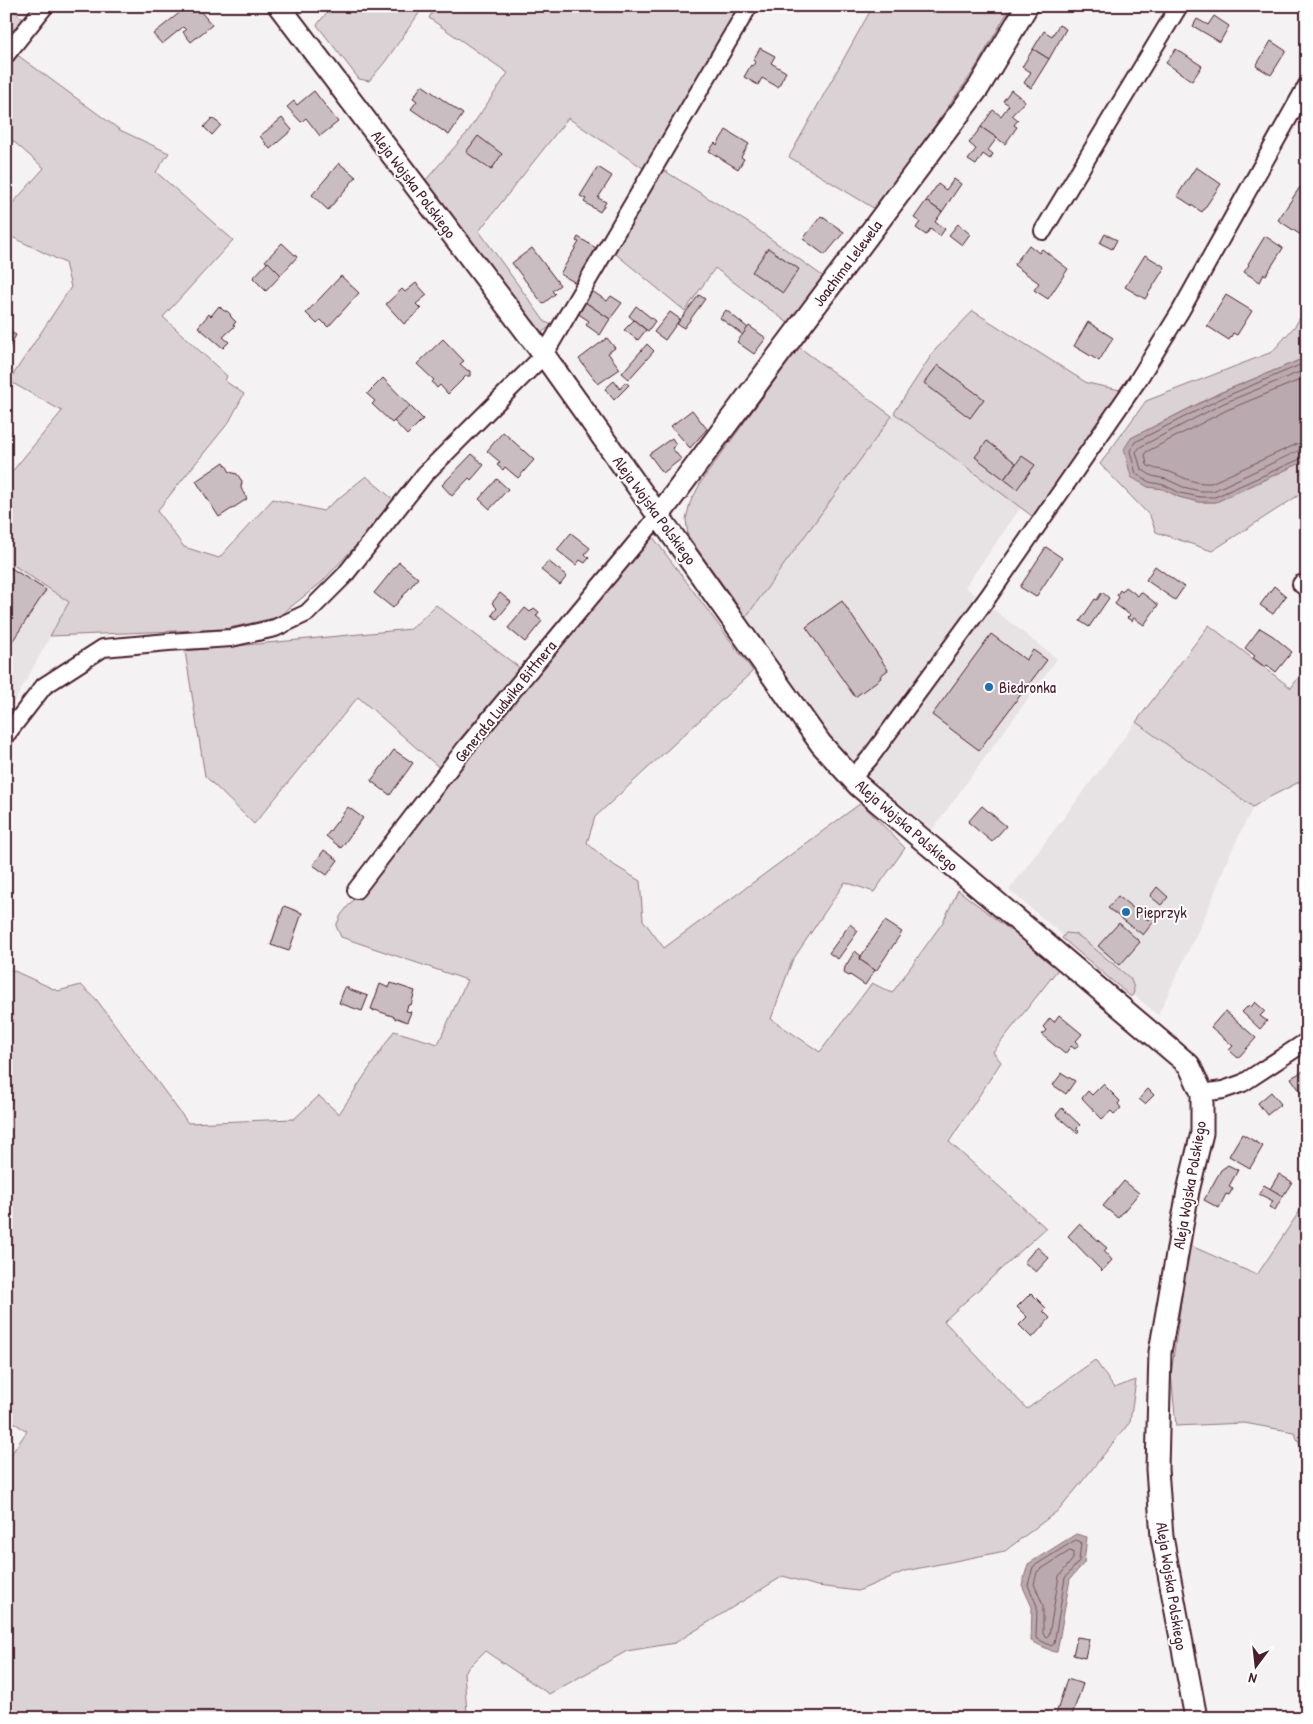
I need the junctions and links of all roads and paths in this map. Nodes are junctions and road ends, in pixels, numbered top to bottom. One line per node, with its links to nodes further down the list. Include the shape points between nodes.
1 (44, 6): 6 (street)
2 (279, 6): 9 (street, Aleja Wojska Polskiego)
3 (749, 6): 9 (street)
4 (1027, 6): 10 (street, Joachima Lelewela, via 979,88)
5 (1179, 6): 8 (street)
6 (6, 55)
7 (1307, 85): 12 (street, via 1180,312 1138,380 988,597 869,760)
8 (1043, 231)
9 (544, 355): 10 (street, Aleja Wojska Polskiego); 11 (street, via 425,474 344,576 307,613 275,628 231,638 102,648 44,686)
10 (659, 514): 12 (street, Aleja Wojska Polskiego, via 821,744); 13 (street, Generała Ludwika Bittnera, via 466,747)
11 (6, 735)
12 (852, 778): 15 (street, Aleja Wojska Polskiego, via 1189,1065)
13 (356, 890)
14 (1307, 1041): 15 (street, via 1243,1083)
15 (1202, 1093): 16 (street, Aleja Wojska Polskiego, via 1202,1133 1188,1191 1160,1352 1157,1469 1162,1537)
16 (1196, 1718)

